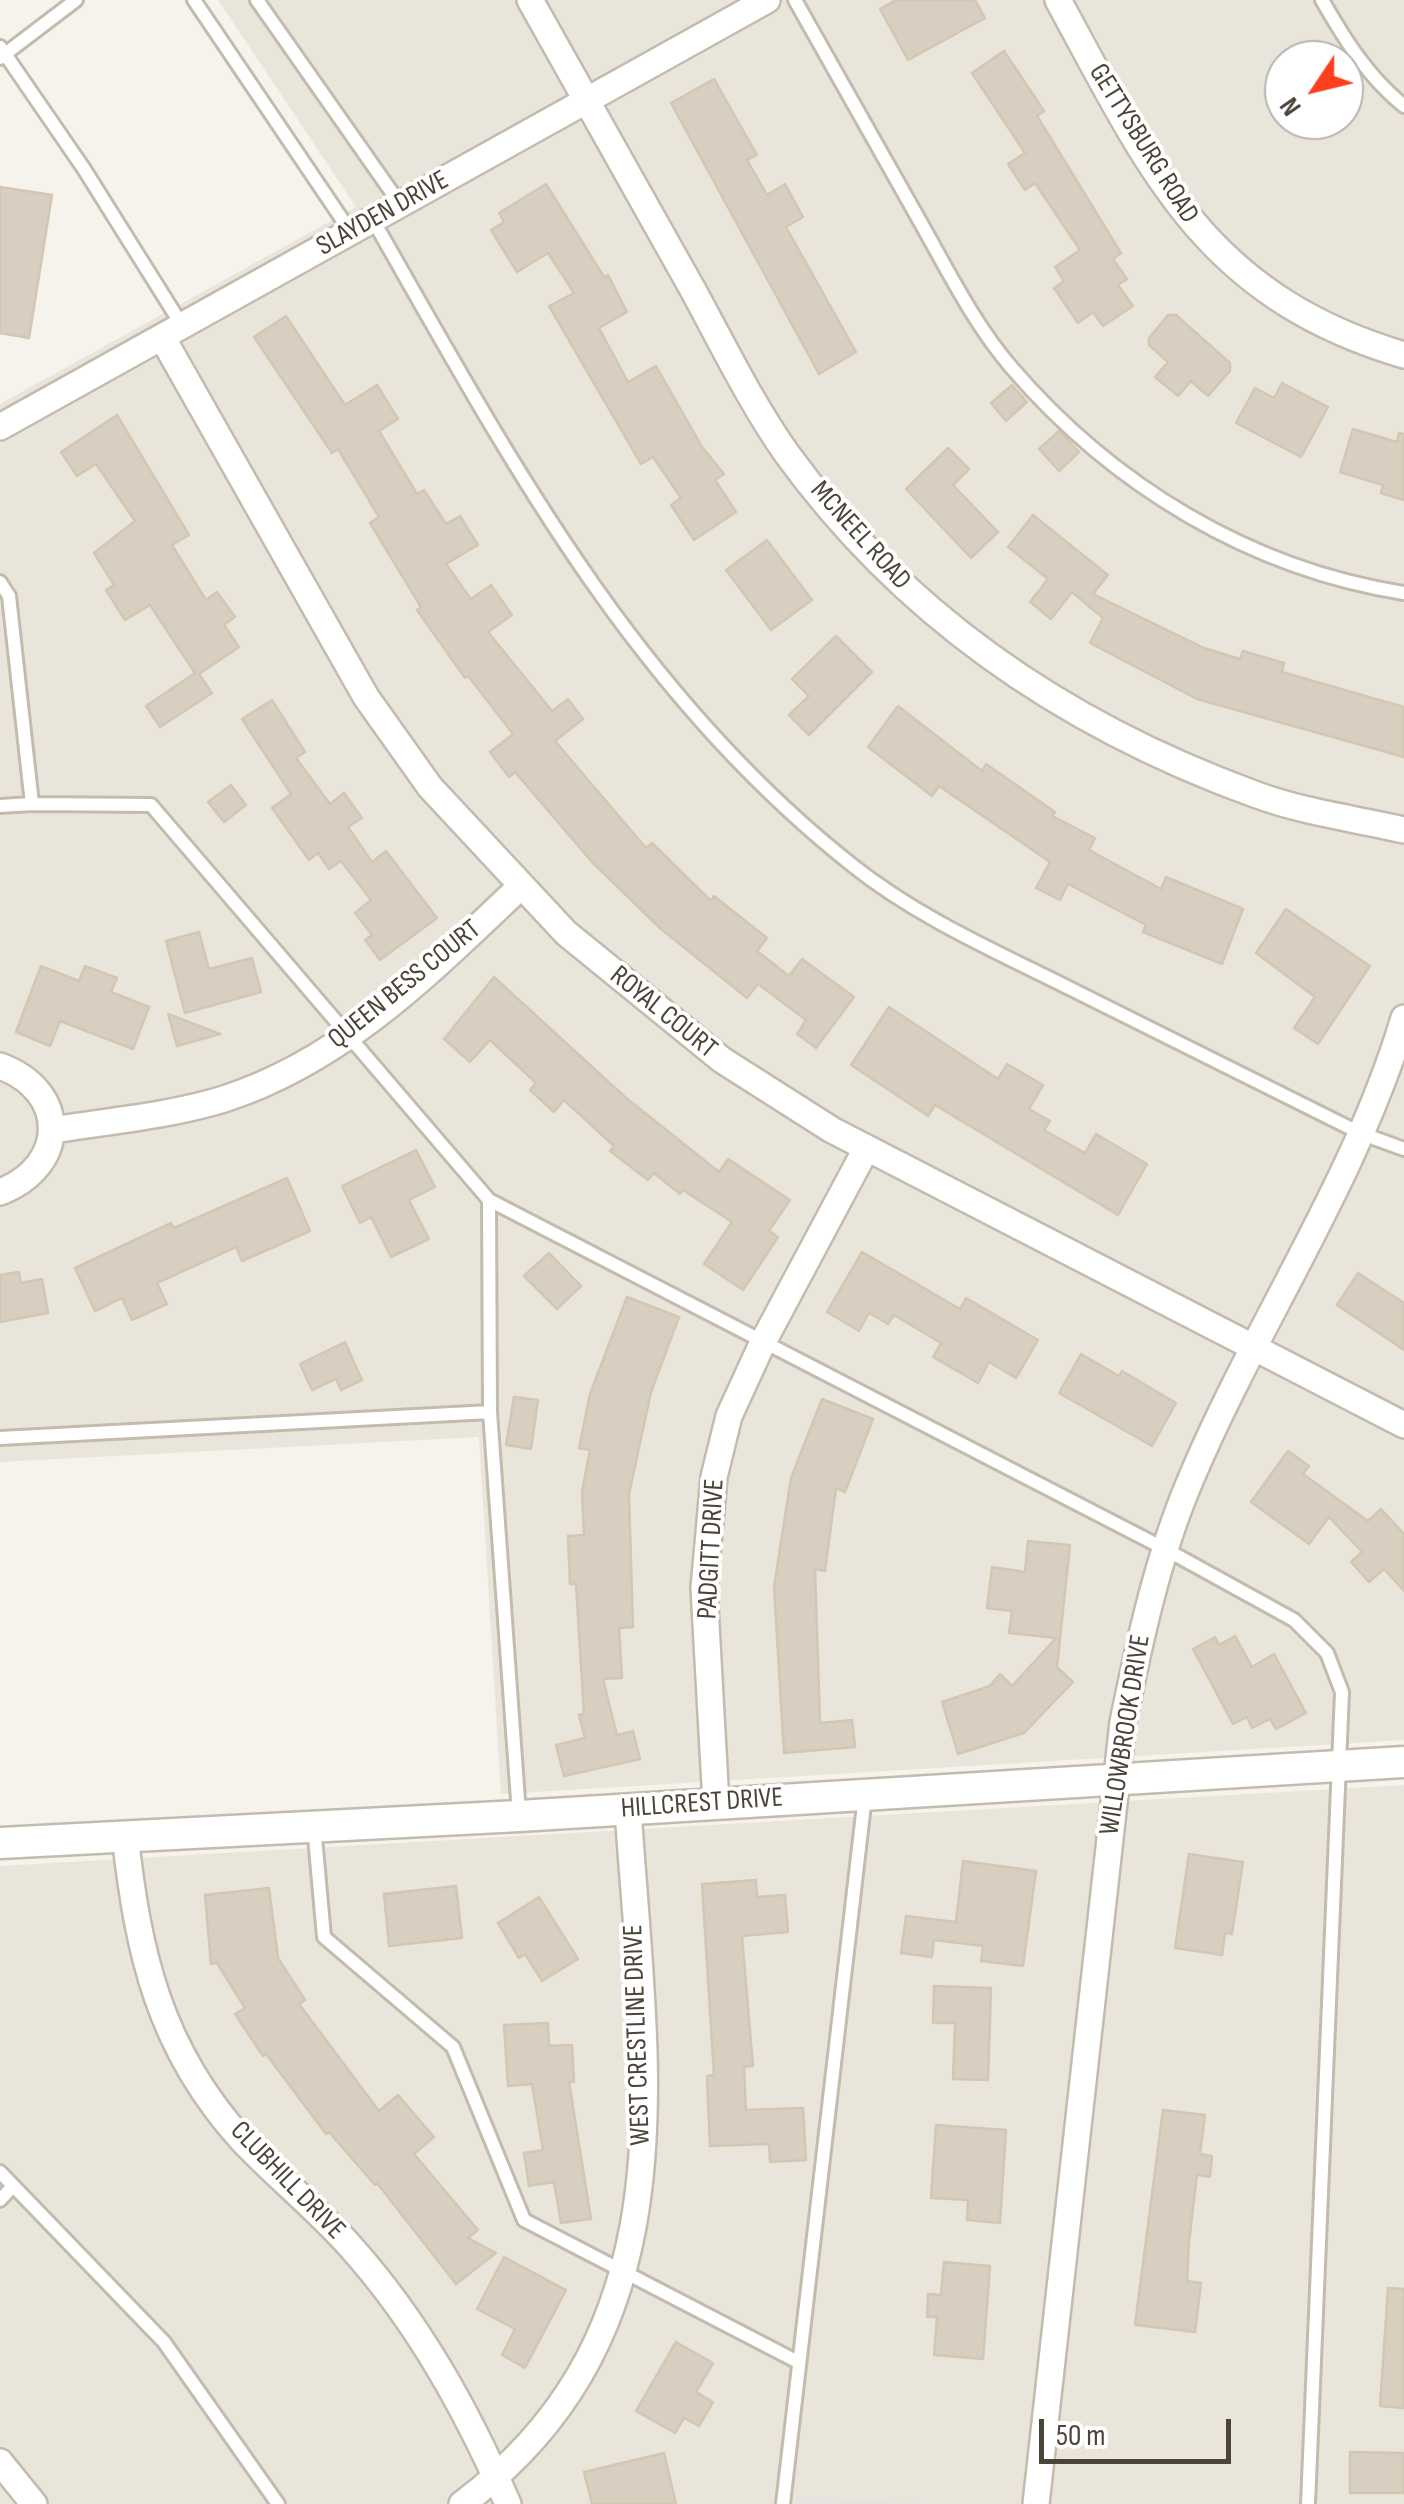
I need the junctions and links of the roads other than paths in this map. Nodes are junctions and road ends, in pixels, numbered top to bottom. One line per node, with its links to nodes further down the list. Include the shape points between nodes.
1 (76, 0): 9 (lane)
2 (194, 0): 13 (lane)
3 (256, 0): 12 (lane)
4 (530, 0): 10 (street, MCNEEL ROAD)
5 (766, 0): 10 (street, SLAYDEN DRIVE)
6 (795, 0): 18 (lane, via 964,299 1009,365 1076,434 1146,492 1236,540 1301,571)
7 (1058, 0): 15 (street, GETTYSBURG ROAD, via 1155,172 1216,252 1307,318)
8 (1322, 0): 11 (lane, via 1382,88)
9 (2, 53): 14 (lane, via 84,169)
10 (587, 101): 12 (street, SLAYDEN DRIVE); 21 (street, MCNEEL ROAD, via 787,454 898,582 966,642 1118,738 1262,797)
11 (1404, 106)
12 (400, 204): 13 (street, SLAYDEN DRIVE)
13 (362, 225): 14 (street, SLAYDEN DRIVE); 27 (lane, via 592,589 664,683 753,779 853,866 937,922)
14 (172, 332): 16 (street, SLAYDEN DRIVE); 22 (street, ROYAL COURT, via 366,697 430,787)
15 (1404, 354)
16 (0, 427)
17 (0, 582): 19 (lane, via 9,596)
18 (1404, 594)
19 (32, 804): 20 (lane); 24 (lane, via 151,805)
20 (0, 806)
21 (1404, 830)
22 (520, 887): 24 (street, QUEEN BESS COURT); 28 (street, ROYAL COURT, via 566,933 722,1060)
23 (1404, 1018): 27 (street, WILLOWBROOK DRIVE)
24 (347, 1038): 26 (street, QUEEN BESS COURT, via 227,1098); 31 (lane)
25 (0, 1066): 26 (street, via 22,1074 44,1098)
26 (52, 1130): 30 (street, via 36,1170)
27 (1360, 1132): 29 (lane); 33 (street, WILLOWBROOK DRIVE)
28 (866, 1148): 32 (street, PADGITT DRIVE); 33 (street, ROYAL COURT)
29 (1404, 1149)
30 (0, 1192)
31 (489, 1200): 32 (lane); 34 (lane)
32 (762, 1342): 37 (lane); 42 (street, PADGITT DRIVE, via 729,1416 707,1524 704,1588)
33 (1256, 1348): 35 (street, ROYAL COURT); 37 (street, WILLOWBROOK DRIVE, via 1190,1479)
34 (490, 1412): 36 (lane); 44 (lane)
35 (1404, 1424)
36 (0, 1438)
37 (1164, 1549): 39 (lane, via 1294,1620 1327,1653 1342,1692); 40 (street, WILLOWBROOK DRIVE, via 1141,1632)
38 (1404, 1762): 39 (street, HILLCREST DRIVE)
39 (1340, 1766): 40 (street, HILLCREST DRIVE); 61 (lane)
40 (1117, 1779): 41 (street, HILLCREST DRIVE); 60 (street, WILLOWBROOK DRIVE)
41 (865, 1794): 42 (street, HILLCREST DRIVE); 52 (lane)
42 (716, 1804): 43 (street, HILLCREST DRIVE)
43 (628, 1809): 44 (street, HILLCREST DRIVE); 51 (street, WEST CRESTLINE DRIVE, via 646,2096 639,2209)
44 (520, 1816): 45 (street, HILLCREST DRIVE)
45 (314, 1826): 46 (street, HILLCREST DRIVE); 51 (lane, via 324,1937 453,2048 524,2220)
46 (125, 1834): 47 (street, HILLCREST DRIVE); 54 (street, CLUBHILL DRIVE, via 135,1929 186,2062 242,2139 352,2248 433,2354)
47 (0, 1843)
48 (0, 2172): 49 (lane)
49 (13, 2186): 50 (lane); 56 (lane, via 164,2342)
50 (0, 2200)
51 (624, 2272): 52 (lane); 54 (street, WEST CRESTLINE DRIVE, via 568,2395)
52 (798, 2362): 59 (lane)
53 (0, 2462): 55 (street)
54 (496, 2477): 57 (street, WEST CRESTLINE DRIVE); 58 (street, CLUBHILL DRIVE)
55 (34, 2504)
56 (278, 2504)
57 (462, 2504)
58 (508, 2504)
59 (783, 2504)
60 (1036, 2504)
61 (1308, 2504)

